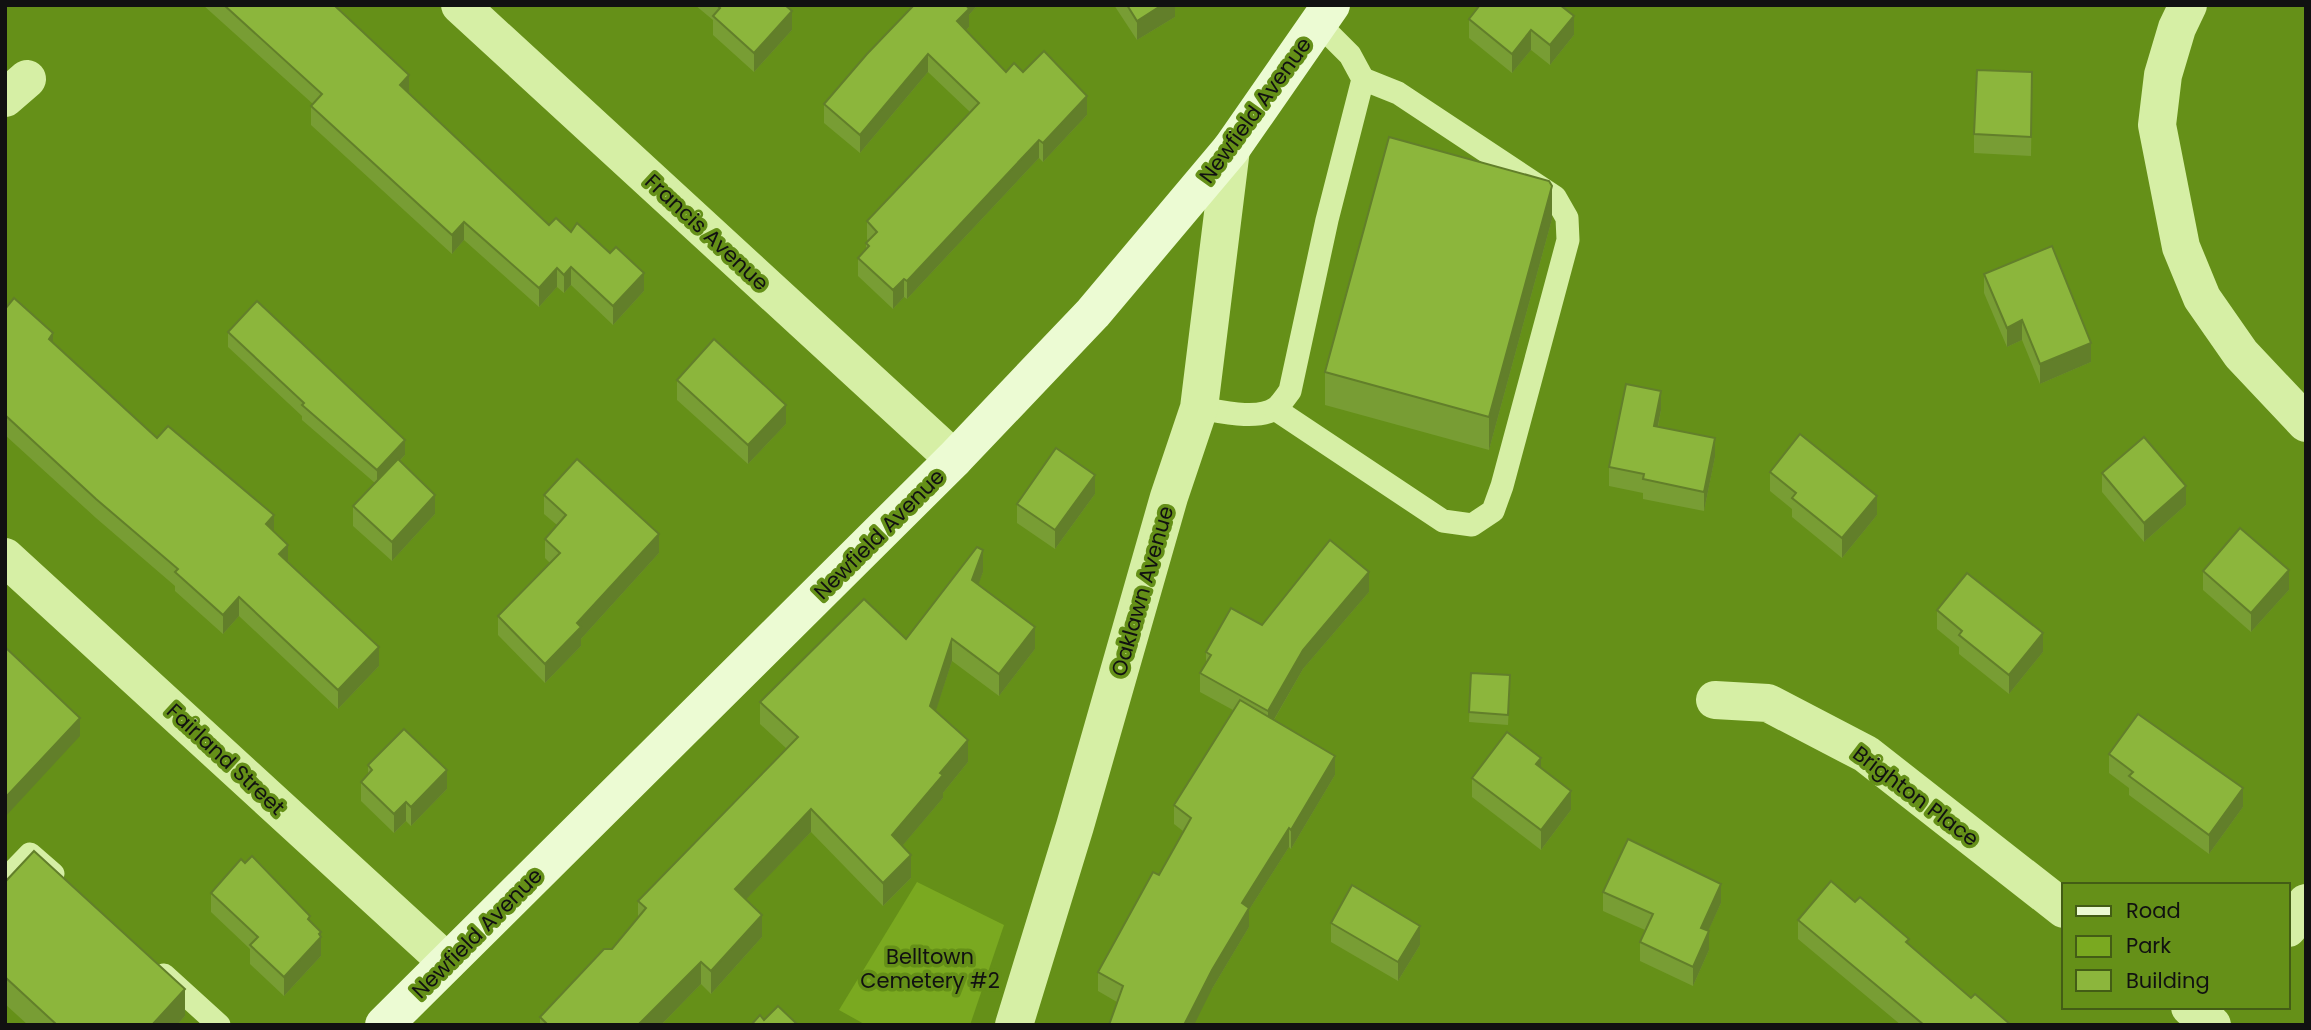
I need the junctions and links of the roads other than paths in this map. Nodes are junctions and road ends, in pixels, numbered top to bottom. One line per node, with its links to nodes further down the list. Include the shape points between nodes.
1 (460, 5): 9 (street, Francis Avenue)
2 (2188, 5): 8 (street, via 2163,75 2157,125 2181,247 2202,298 2241,354)
3 (1324, 14): 4 (lane); 5 (main road, Newfield Avenue)
4 (1363, 79): 7 (lane, via 1290,391); 7 (lane, via 1398,93 1555,197 1567,218 1568,240 1493,511 1472,525 1443,521)
5 (1231, 149): 6 (street, Oaklawn Avenue); 9 (main road, Newfield Avenue, via 1093,313)
6 (1199, 408): 7 (lane, via 1233,414); 23 (street, Oaklawn Avenue)
7 (1275, 409)
8 (2306, 423)
9 (954, 460): 18 (main road, Newfield Avenue)
10 (5, 556): 18 (street, Fairland Street)
11 (1715, 700): 15 (street, Brighton Place, via 1768,703 1866,754)
12 (5, 880): 13 (lane, via 30,854)
13 (70, 890)
14 (2306, 903): 16 (street)
15 (2062, 907)
16 (2290, 925)
17 (149, 962): 21 (lane)
18 (447, 962): 22 (main road, Newfield Avenue)
19 (2193, 1009): 24 (street)
20 (2233, 1009): 25 (street)
21 (219, 1025)
22 (384, 1025)
23 (1014, 1025)
24 (2213, 1025)
25 (2222, 1025)

